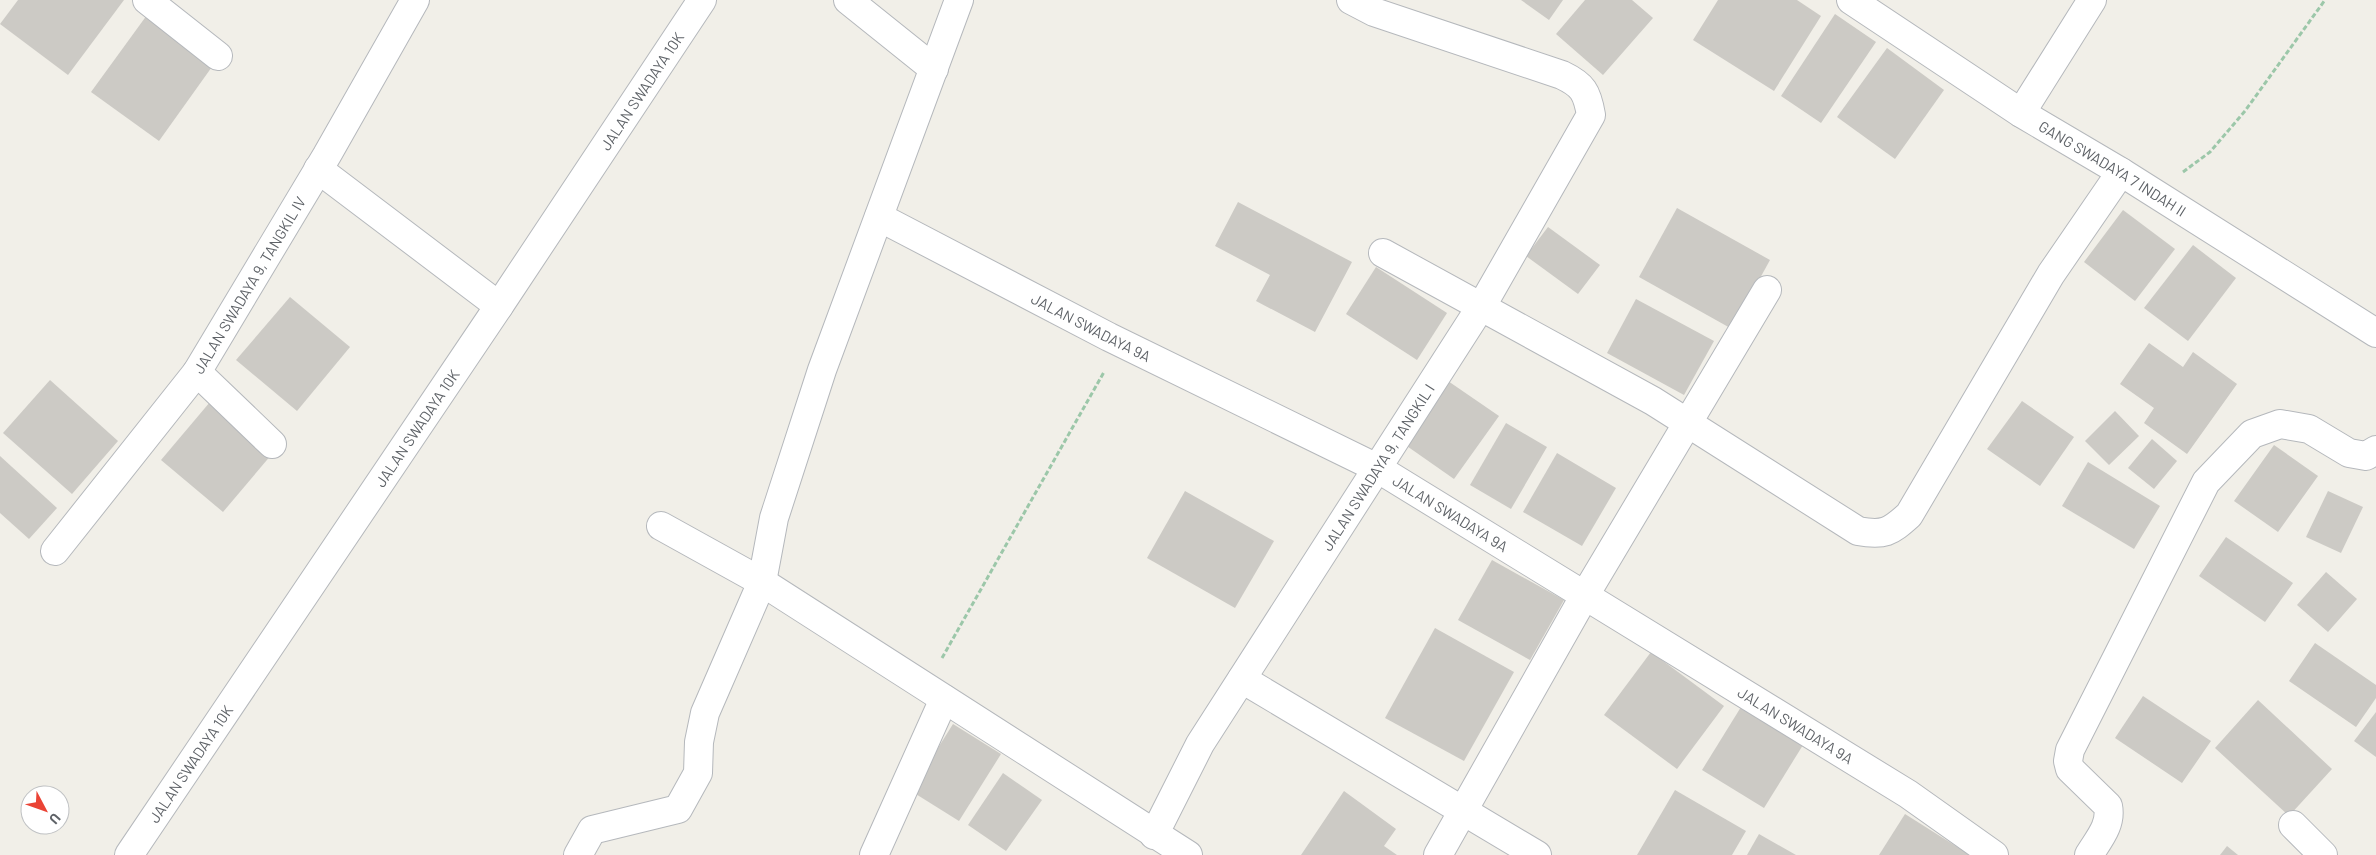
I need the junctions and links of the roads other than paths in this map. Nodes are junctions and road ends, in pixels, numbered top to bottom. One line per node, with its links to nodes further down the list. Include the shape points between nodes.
1 (147, 0): 9 (street)
2 (415, 0): 12 (street, JALAN SWADAYA 9, TANGKIL IV)
3 (702, 0): 17 (street, JALAN SWADAYA 10K)
4 (848, 0): 10 (street)
5 (960, 0): 10 (street)
6 (1351, 0): 18 (street, JALAN SWADAYA 9, TANGKIL I, via 1374,12 1562,75 1578,83 1588,97 1592,115)
7 (1850, 0): 11 (street, GANG SWADAYA 7 INDAH II)
8 (2092, 0): 11 (street)
9 (218, 56)
10 (934, 69): 14 (street)
11 (2021, 112): 13 (street, GANG SWADAYA 7 INDAH II)
12 (318, 169): 17 (street); 20 (street, JALAN SWADAYA 9, TANGKIL IV)
13 (2121, 172): 19 (street, GANG SWADAYA 7 INDAH II); 21 (street, via 2051,274 1909,515 1892,530 1877,535 1858,531)
14 (879, 217): 24 (street, JALAN SWADAYA 9A); 27 (street, via 822,370 774,518)
15 (1383, 253): 18 (street)
16 (1767, 290): 21 (street)
17 (499, 306): 34 (street, JALAN SWADAYA 10K)
18 (1480, 306): 21 (street); 24 (street, JALAN SWADAYA 9, TANGKIL I)
19 (2376, 333)
20 (197, 372): 22 (street); 26 (street, JALAN SWADAYA 9, TANGKIL IV)
21 (1689, 424): 28 (street)
22 (272, 444)
23 (2376, 450): 41 (street, via 2366,456 2349,453 2309,430 2280,424 2252,434 2206,482 2070,750 2070,769 2108,806 2110,814)
24 (1376, 468): 28 (street, JALAN SWADAYA 9A); 29 (street, JALAN SWADAYA 9, TANGKIL I)
25 (661, 526): 27 (street)
26 (55, 551)
27 (762, 582): 30 (street); 35 (street, via 705,713 698,742 698,774 678,810 592,830)
28 (1585, 595): 31 (street); 40 (street, JALAN SWADAYA 9A, via 1908,794)
29 (1242, 679): 31 (street); 33 (street, JALAN SWADAYA 9, TANGKIL I, via 1200,744)
30 (935, 693): 33 (street); 36 (street)
31 (1464, 811): 38 (street); 39 (street)
32 (2293, 825): 42 (street)
33 (1154, 835): 37 (street)
34 (128, 855)
35 (578, 855)
36 (874, 855)
37 (1188, 855)
38 (1438, 855)
39 (1537, 855)
40 (1994, 855)
41 (2088, 855)
42 (2324, 855)

